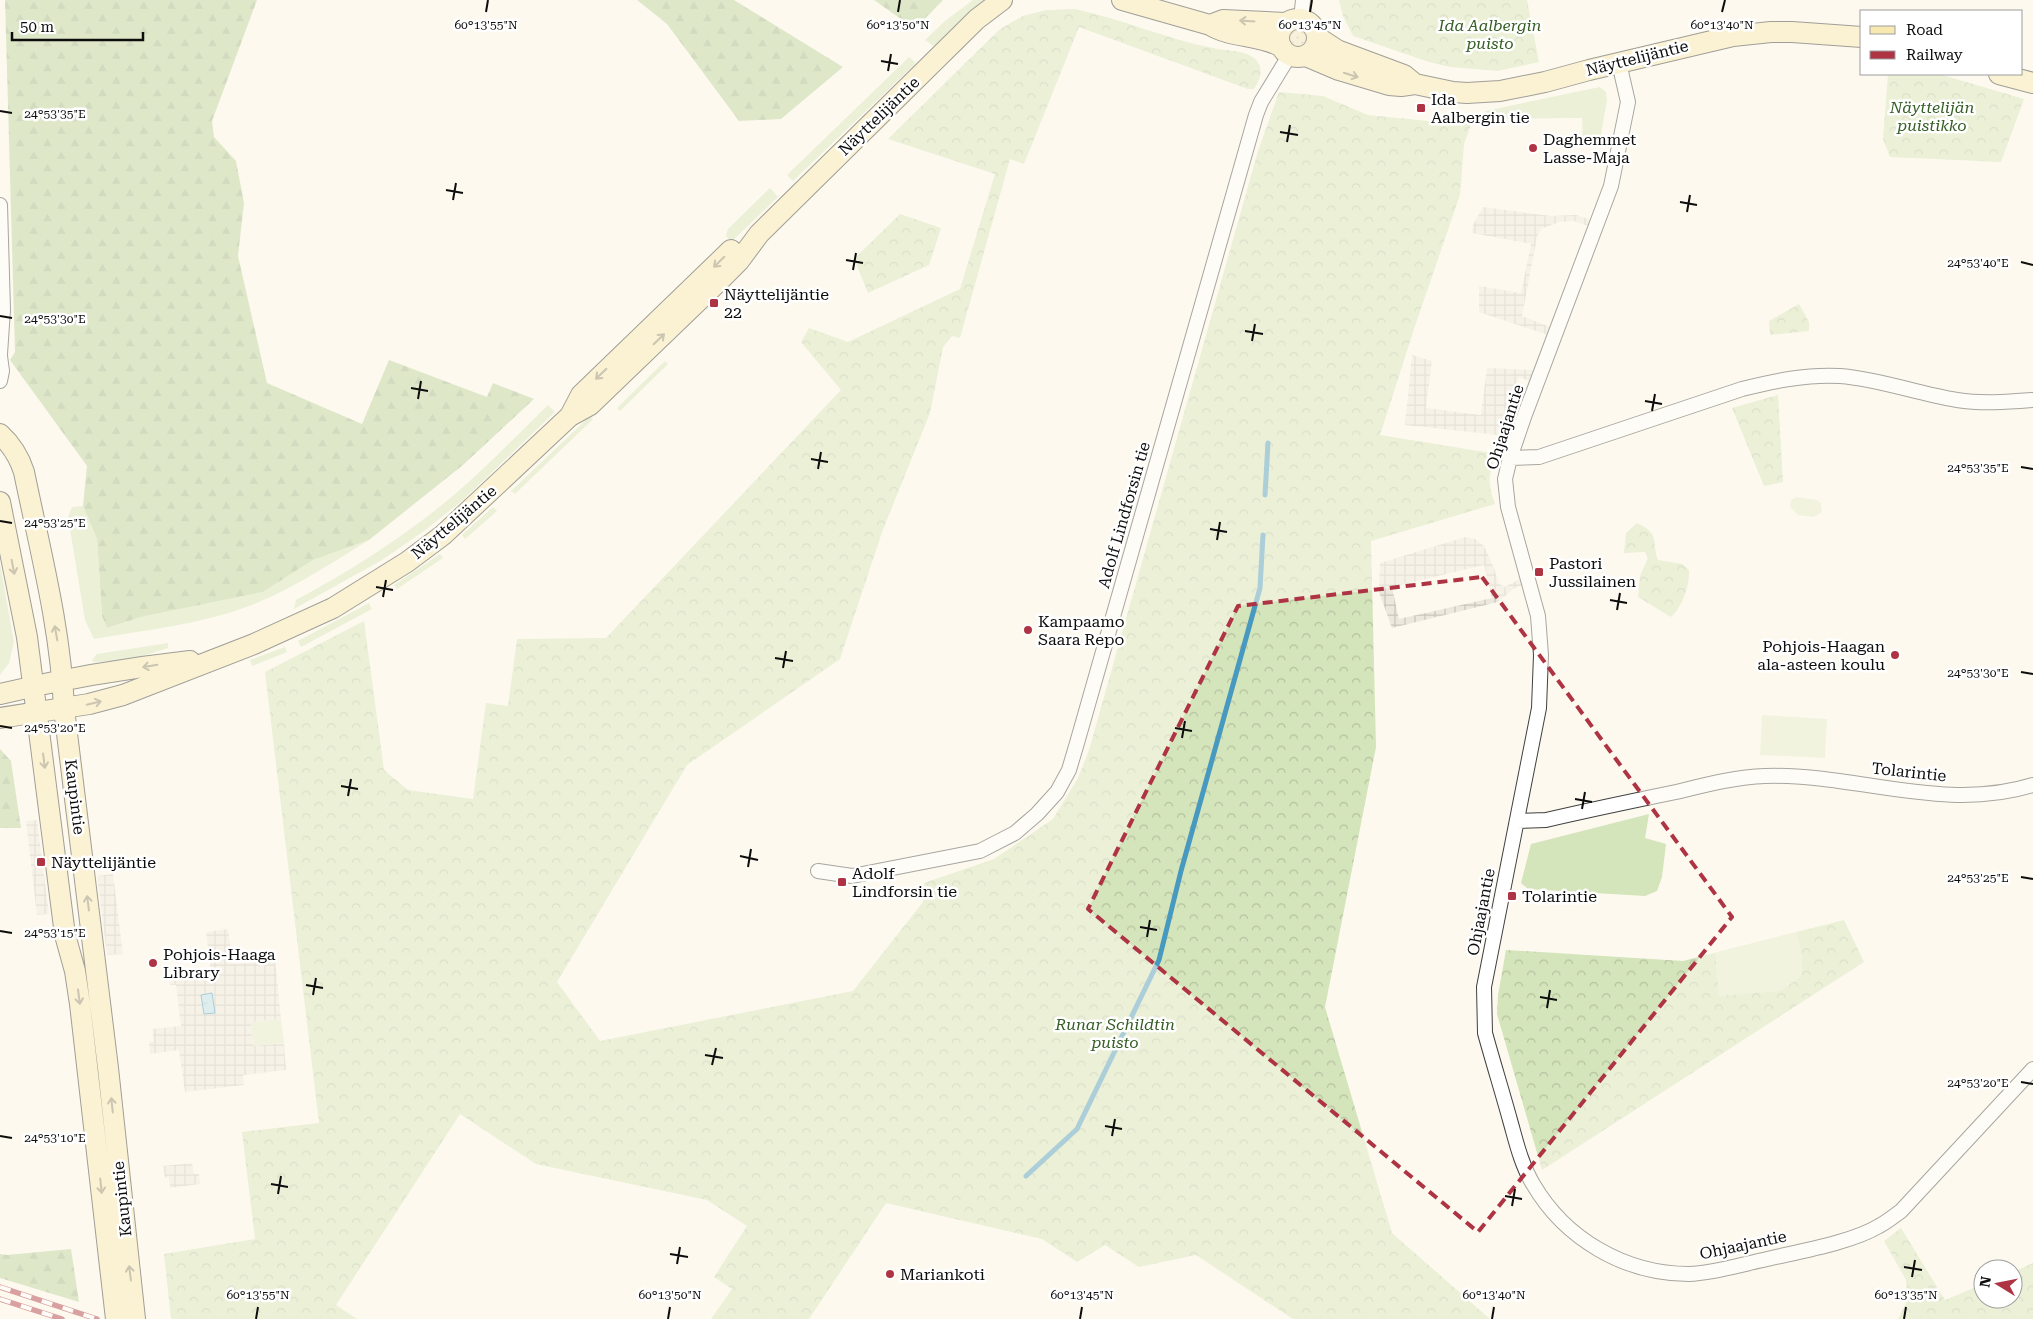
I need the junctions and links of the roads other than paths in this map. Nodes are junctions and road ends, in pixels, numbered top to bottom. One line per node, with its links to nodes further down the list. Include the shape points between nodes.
1 (1002, 0): 19 (main road, Näyttelijäntie, via 977,18 759,234 730,251 646,330 580,394 570,416 443,535 407,562 333,608)
2 (1122, 0): 4 (main road, Näyttelijäntie)
3 (1296, 14): 4 (main road, Näyttelijäntie, one-way to 4, via 1223,20); 5 (main road, Näyttelijäntie, via 1313,26); 7 (main road, via 1279,33)
4 (1210, 25): 7 (main road, Näyttelijäntie, via 1221,32 1266,39)
5 (1317, 36): 7 (main road, via 1314,49); 10 (main road, Näyttelijäntie, via 1336,50 1404,76)
6 (1860, 37): 8 (main road, Näyttelijäntie, via 1771,32 1733,36)
7 (1292, 52): 10 (main road, Näyttelijäntie, one-way to 10, via 1389,85); 28 (street, Adolf Lindforsin tie, via 1261,102 1256,116 1077,743 1069,770 1057,792 1015,833 980,851 852,876)
8 (1619, 63): 10 (main road, Näyttelijäntie, via 1500,91 1460,93); 17 (street, Ohjaajantie, via 1628,102 1611,186)
9 (2002, 75): 11 (main road)
10 (1415, 84)
11 (2033, 84)
12 (0, 205): 13 (street, via 4,310)
13 (0, 355): 14 (street)
14 (0, 381)
15 (2033, 400): 17 (street, via 1956,400 1840,376 1775,381 1742,389 1539,457)
16 (0, 434): 20 (main road, Kaupintie, one-way to 16, via 24,472 11,444)
17 (1510, 458): 27 (street, Ohjaajantie, via 1505,479 1508,507 1538,616 1541,655 1539,708)
18 (0, 502): 21 (main road, Kaupintie, one-way to 21)
19 (215, 658): 20 (main road, Näyttelijäntie, one-way to 20, via 158,664); 23 (main road, Näyttelijäntie, one-way to 19, via 123,695)
20 (63, 681): 21 (main road, Näyttelijäntie); 23 (main road, Kaupintie)
21 (34, 686): 22 (main road, Näyttelijäntie); 24 (main road, Kaupintie)
22 (0, 694)
23 (64, 709): 24 (main road, Näyttelijäntie); 31 (main road, Kaupintie, one-way to 23)
24 (38, 713): 25 (main road, Näyttelijäntie); 30 (main road, Kaupintie, one-way to 30, via 65,935 80,1004)
25 (0, 718)
26 (2033, 785): 27 (street, Tolarintie, via 1958,795 1797,777 1742,777 1546,820)
27 (1517, 821): 29 (street, Ohjaajantie, via 1484,987 1484,1033 1532,1183 1559,1218 1586,1242 1607,1255 1635,1267 1675,1273 1708,1272 1852,1238 1878,1227 1901,1211)
28 (818, 871)
29 (2033, 1069)
30 (116, 1319)
31 (136, 1319)

